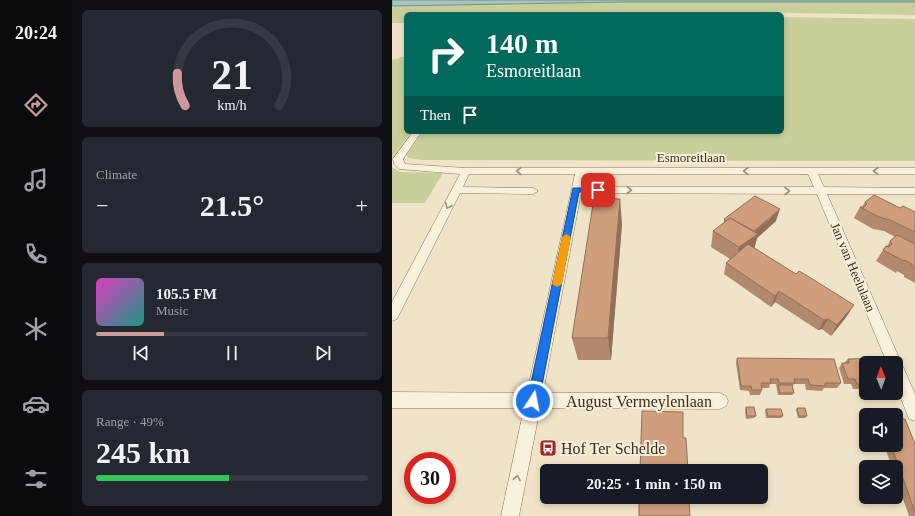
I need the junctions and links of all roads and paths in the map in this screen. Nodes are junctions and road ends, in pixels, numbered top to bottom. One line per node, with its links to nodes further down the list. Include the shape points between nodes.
1 (416, 134): 2 (street, Esmoreitlaan, via 400,155 399,164 409,168)
2 (466, 171): 3 (street, Esmoreitlaan, one-way to 2); 6 (street)
3 (580, 171): 4 (street, Esmoreitlaan, one-way to 3); 7 (street)
4 (812, 171): 5 (street, Esmoreitlaan, one-way to 4); 9 (street, Jan van Heelulaan)
5 (915, 171)
6 (456, 190): 8 (street); 11 (street, one-way to 11)
7 (576, 190): 9 (street, one-way to 9); 15 (street)
8 (534, 191)
9 (821, 191): 10 (street); 12 (street, Jan van Heelulaan)
10 (915, 191)
11 (392, 315)
12 (891, 356)
13 (903, 385): 17 (street)
14 (392, 400): 15 (street, August Vermeylenlaan)
15 (533, 401): 16 (street, August Vermeylenlaan); 18 (street, one-way to 15)
16 (720, 401)
17 (915, 413)
18 (510, 516)

